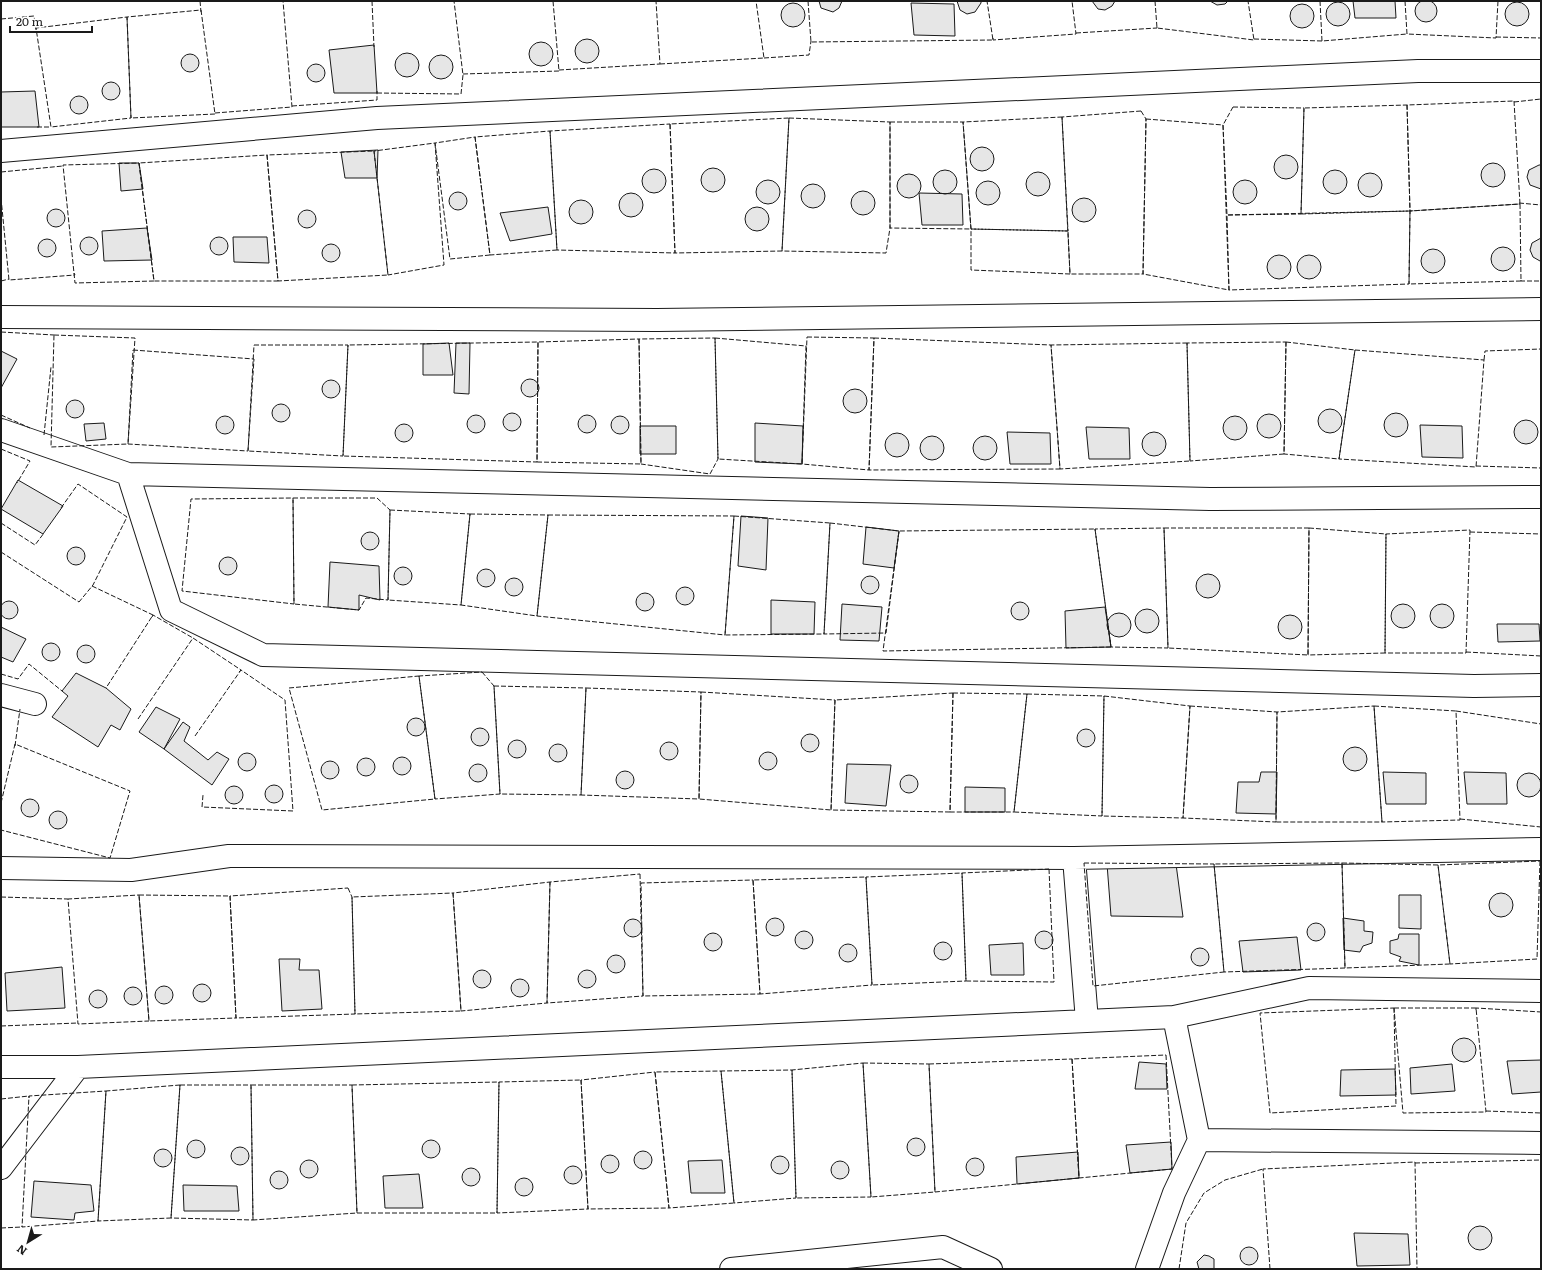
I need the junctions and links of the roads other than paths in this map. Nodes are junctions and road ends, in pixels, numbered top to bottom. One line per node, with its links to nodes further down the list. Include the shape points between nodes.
1 (1541, 71): 2 (street, via 1410,71 377,118)
2 (1, 151)
3 (1541, 309): 4 (street, via 657,320)
4 (1, 317)
5 (1, 430): 6 (street)
6 (128, 474): 7 (street, via 1210,500); 8 (street, via 171,610 263,655 1474,686)
7 (1541, 497)
8 (1541, 685)
9 (1, 695): 10 (street)
10 (36, 704)
11 (1541, 849): 12 (street)
12 (1074, 858): 13 (street, via 229,856 131,870); 16 (street)
13 (1, 868)
14 (1541, 990): 15 (street, via 1309,988)
15 (1174, 1018): 16 (street); 19 (street)
16 (1087, 1021): 18 (street)
17 (1, 1067): 18 (street)
18 (78, 1067): 21 (street)
19 (1199, 1140): 20 (street); 24 (street, via 1174,1193)
20 (1541, 1143)
21 (1, 1168)
22 (731, 1269): 23 (street, via 944,1247)
23 (991, 1269)
24 (1147, 1269)

